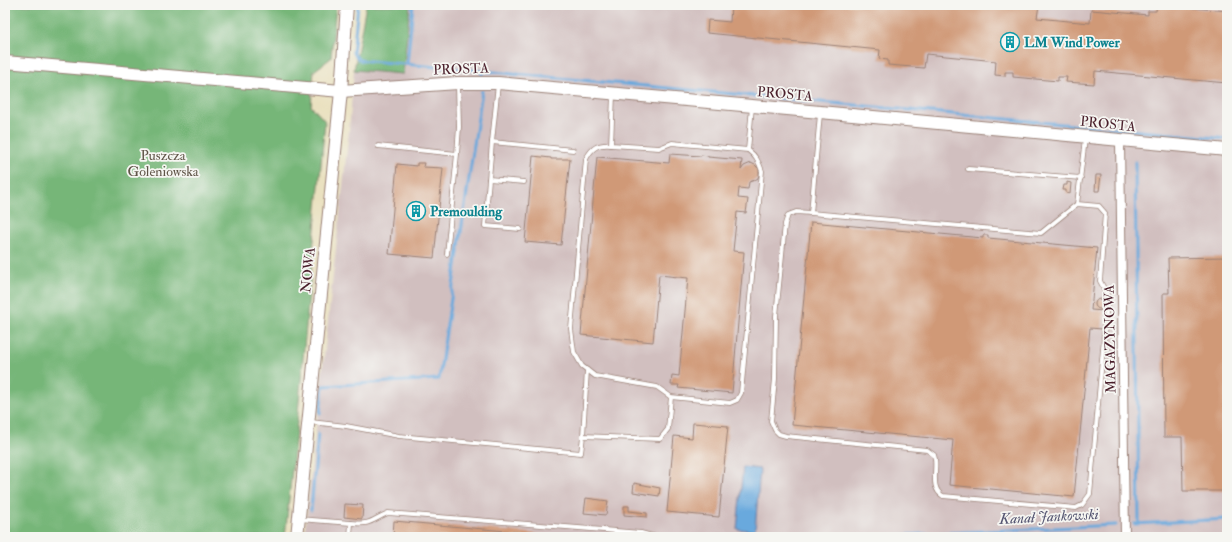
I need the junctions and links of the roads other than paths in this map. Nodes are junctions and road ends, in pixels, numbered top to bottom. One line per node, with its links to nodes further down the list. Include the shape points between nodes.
1 (347, 5): 5 (street, NOWA)
2 (5, 62): 5 (street, PROSTA)
3 (458, 83): 4 (street, PROSTA); 5 (street, PROSTA); 17 (lane)
4 (498, 83): 6 (street, PROSTA); 11 (lane)
5 (340, 91): 28 (street, NOWA)
6 (613, 93): 7 (street, PROSTA); 12 (lane)
7 (752, 106): 8 (street, PROSTA); 15 (lane)
8 (820, 112): 9 (street, PROSTA); 23 (lane)
9 (1086, 137): 10 (street, PROSTA); 20 (lane)
10 (1120, 140): 16 (street, PROSTA); 35 (street, MAGAZYNOWA)
11 (492, 142): 14 (lane); 19 (lane)
12 (611, 145): 15 (lane, via 659,148 672,143); 26 (lane, via 595,146 586,159 571,329 574,352)
13 (378, 146): 17 (lane)
14 (574, 150)
15 (748, 150): 27 (lane, via 754,154 762,171 741,393 737,400 730,403)
16 (1227, 150)
17 (457, 154): 25 (lane)
18 (968, 169): 20 (lane)
19 (489, 178): 21 (lane); 24 (lane, via 485,226)
20 (1081, 178): 22 (lane)
21 (524, 182)
22 (1077, 204): 23 (lane, via 1041,233); 23 (lane, via 1099,206 1105,213 1100,281 1107,294 1107,304 1090,494 1082,505 1076,508 943,496 936,490 934,455 927,450 786,436 775,430 771,421 776,316 785,224 788,215 796,212)
23 (811, 213)
24 (520, 229)
25 (447, 254)
26 (587, 370): 27 (lane, via 595,376 657,387); 29 (lane)
27 (671, 397): 29 (lane, via 668,429 660,439)
28 (308, 422): 29 (lane, via 399,436 581,453); 30 (street, NOWA)
29 (583, 436)
30 (299, 519): 31 (lane); 32 (street, NOWA)
31 (351, 523): 33 (lane); 34 (lane, via 372,522 388,513 641,533)
32 (297, 537)
33 (350, 537)
34 (656, 537)
35 (1125, 537)

